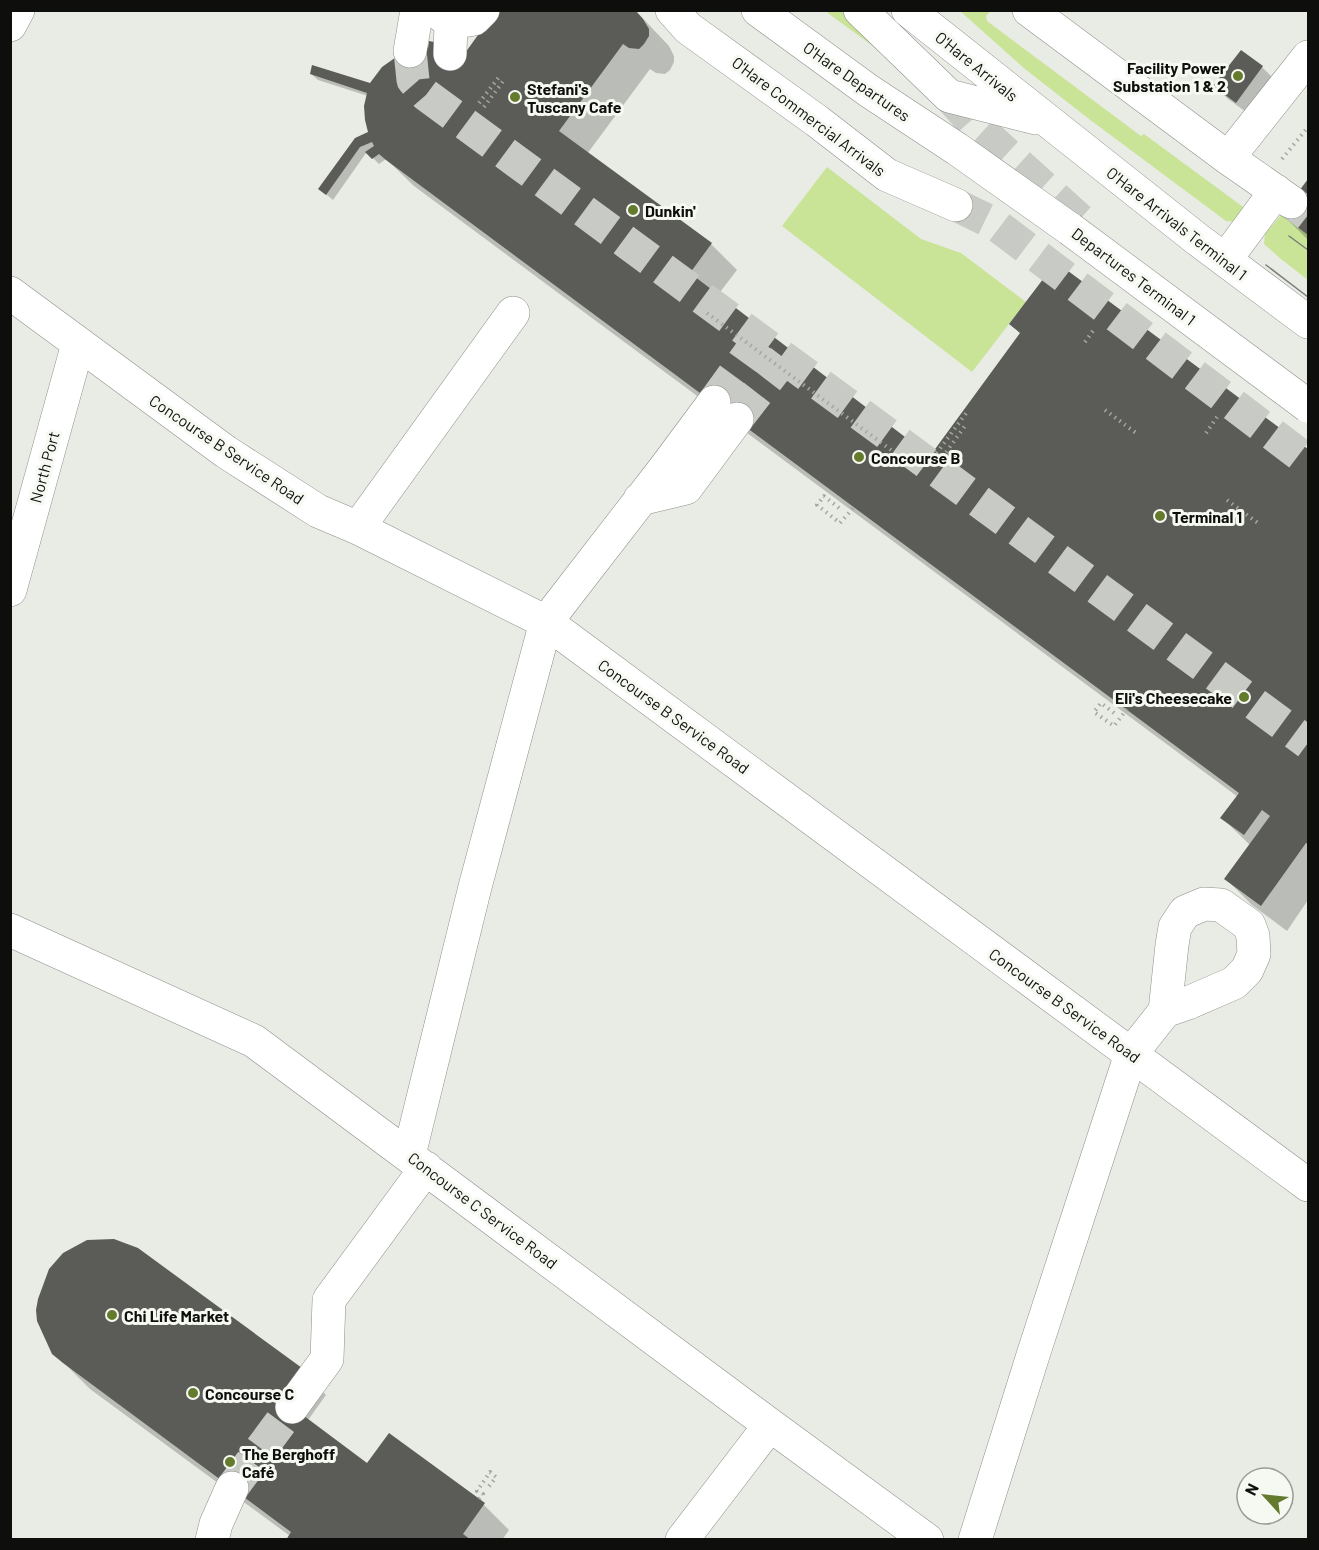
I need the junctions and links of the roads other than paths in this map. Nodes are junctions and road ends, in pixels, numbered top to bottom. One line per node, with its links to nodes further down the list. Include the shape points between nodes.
1 (18, 10): 9 (street)
2 (417, 10): 11 (street)
3 (483, 10): 10 (street, via 474,19)
4 (672, 10): 16 (street, O'Hare Commercial Arrivals, via 688,28 887,175)
5 (758, 10): 14 (street, O'Hare Departures)
6 (860, 10): 13 (street, via 941,88)
7 (908, 10): 13 (street, O'Hare Arrivals)
8 (1039, 13): 15 (street)
9 (10, 25)
10 (446, 29)
11 (410, 51)
12 (1308, 57): 15 (street)
13 (1047, 121): 17 (street, O'Hare Arrivals Terminal 1)
14 (957, 149): 22 (street, Departures Terminal 1, bridge)
15 (1228, 158): 17 (street, via 1277,192)
16 (956, 205)
17 (1225, 260): 20 (street, O'Hare Arrivals Terminal 1)
18 (10, 293): 21 (street, Concourse B Service Road)
19 (513, 313): 24 (street)
20 (1308, 322)
21 (78, 344): 24 (street, Concourse B Service Road, via 226,452 318,511); 25 (street, North Port)
22 (1308, 406)
23 (725, 411): 26 (street, via 665,468)
24 (358, 528): 26 (street, Concourse B Service Road)
25 (10, 590)
26 (546, 622): 29 (street, Concourse B Service Road); 30 (street, via 475,887)
27 (10, 930): 30 (street, Concourse C Service Road, via 254,1041)
28 (1165, 1011): 29 (street)
29 (1131, 1054): 31 (street, Concourse B Service Road); 38 (street)
30 (417, 1161): 32 (street, via 329,1300 327,1359); 33 (street, Concourse C Service Road)
31 (1308, 1185)
32 (292, 1407)
33 (770, 1425): 36 (street); 37 (street, Concourse C Service Road)
34 (232, 1488): 35 (street)
35 (213, 1539)
36 (681, 1539)
37 (927, 1539)
38 (975, 1539)

